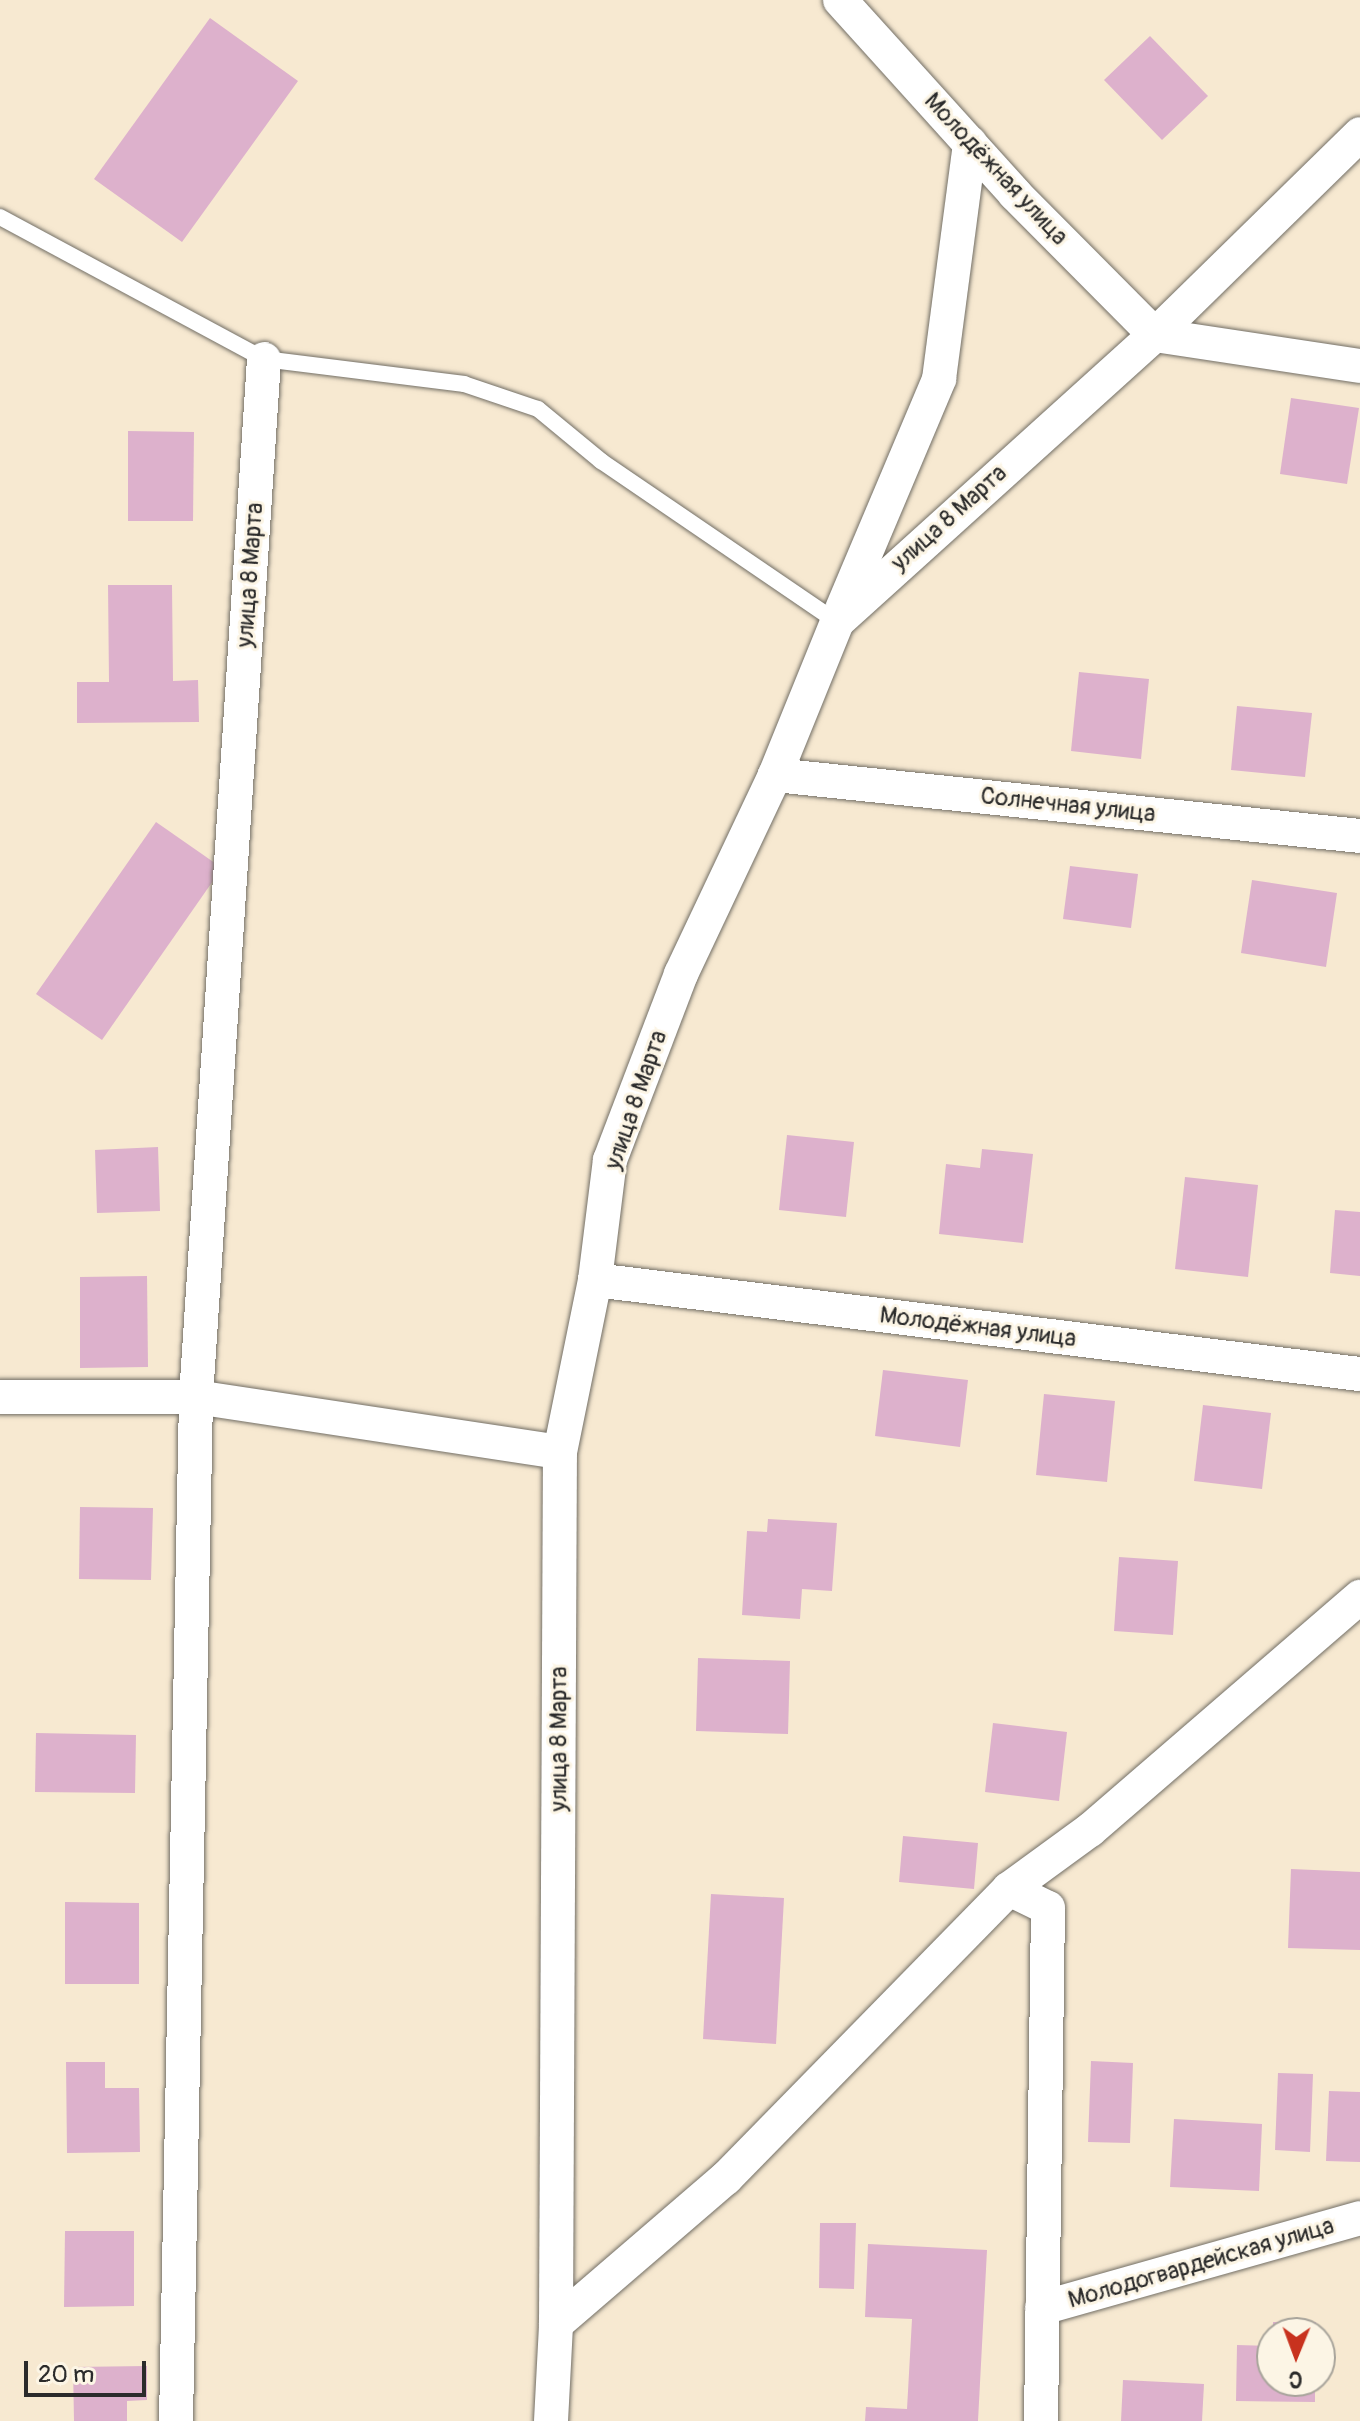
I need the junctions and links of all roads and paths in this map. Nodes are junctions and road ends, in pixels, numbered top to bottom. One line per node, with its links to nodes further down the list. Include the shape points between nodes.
1 (840, 0): 3 (street, Молодёжная улица)
2 (1360, 134): 5 (street, улица 8 Марта)
3 (970, 143): 5 (street, Молодёжная улица); 8 (street, via 939,379)
4 (0, 217): 6 (lane)
5 (1155, 335): 7 (street); 8 (street, улица 8 Марта)
6 (264, 359): 8 (lane, via 464,384 538,409 601,461); 14 (street, улица 8 Марта)
7 (1360, 366)
8 (837, 622): 9 (street, улица 8 Марта)
9 (775, 775): 10 (street, Солнечная улица); 11 (street, улица 8 Марта, via 681,974 610,1160)
10 (1360, 836)
11 (595, 1280): 12 (street, Молодёжная улица); 15 (street, улица 8 Марта)
12 (1360, 1374)
13 (0, 1397): 14 (street)
14 (196, 1397): 15 (street); 22 (street, улица 8 Марта)
15 (560, 1452): 21 (street, улица 8 Марта)
16 (1360, 1597): 17 (street)
17 (1344, 1630): 18 (street)
18 (1009, 1889): 20 (street, via 1048,1908); 21 (street, via 726,2178)
19 (1360, 2218): 20 (street, Молодогвардейская улица)
20 (1042, 2308): 24 (street)
21 (556, 2324): 23 (street, улица 8 Марта)
22 (176, 2421)
23 (551, 2421)
24 (1041, 2421)

